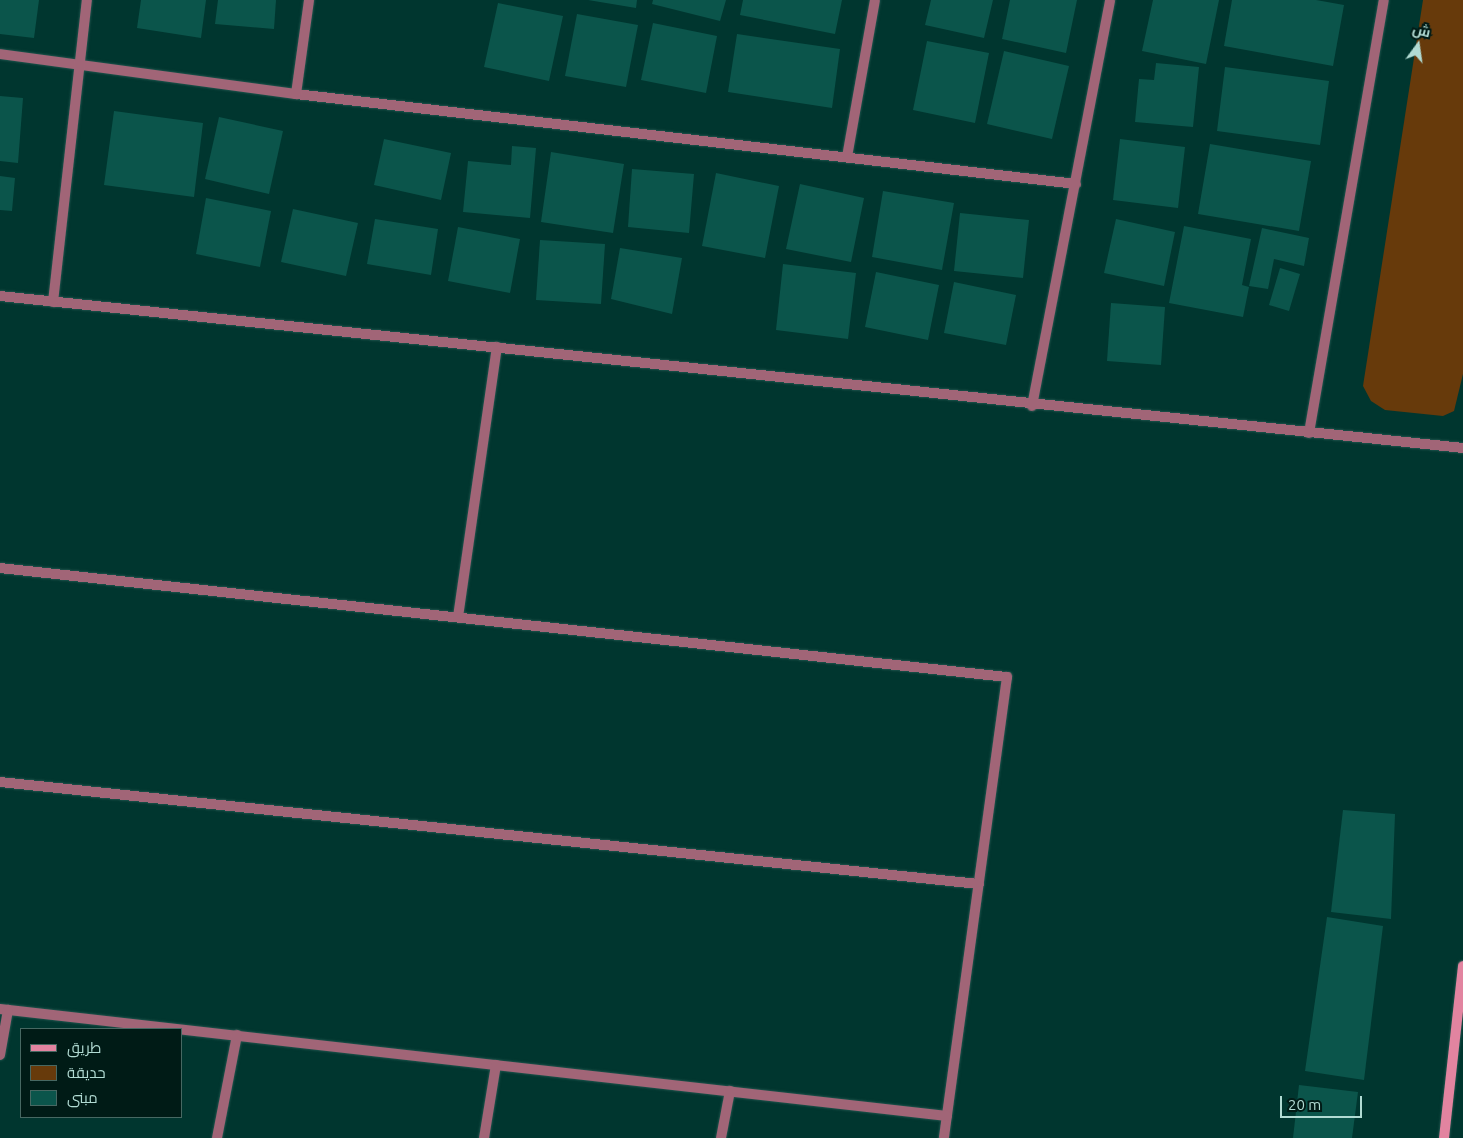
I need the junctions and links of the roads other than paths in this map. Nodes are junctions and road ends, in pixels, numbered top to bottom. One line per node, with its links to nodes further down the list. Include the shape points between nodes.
1 (87, 0): 7 (street)
2 (309, 0): 8 (street)
3 (875, 0): 9 (street)
4 (1110, 0): 10 (street)
5 (1384, 0): 15 (street)
6 (0, 54): 7 (street)
7 (81, 63): 8 (street); 12 (street)
8 (296, 94): 9 (street)
9 (847, 157): 10 (street)
10 (1076, 184): 14 (street)
11 (0, 296): 12 (street)
12 (53, 302): 13 (street)
13 (497, 347): 14 (street); 18 (street)
14 (1032, 406): 15 (street)
15 (1309, 433): 16 (street)
16 (1463, 448)
17 (0, 568): 18 (street)
18 (458, 617): 20 (street, via 1007,677)
19 (0, 782): 20 (street)
20 (979, 884): 29 (street)
21 (1463, 966): 34 (street)
22 (4, 1009): 23 (street); 26 (street)
23 (174, 1028)
24 (182, 1029): 25 (street)
25 (237, 1035): 27 (street); 30 (street)
26 (0, 1055)
27 (496, 1065): 28 (street); 31 (street)
28 (730, 1091): 29 (street); 32 (street)
29 (947, 1116): 33 (street)
30 (217, 1138)
31 (484, 1138)
32 (721, 1138)
33 (944, 1138)
34 (1444, 1138)

